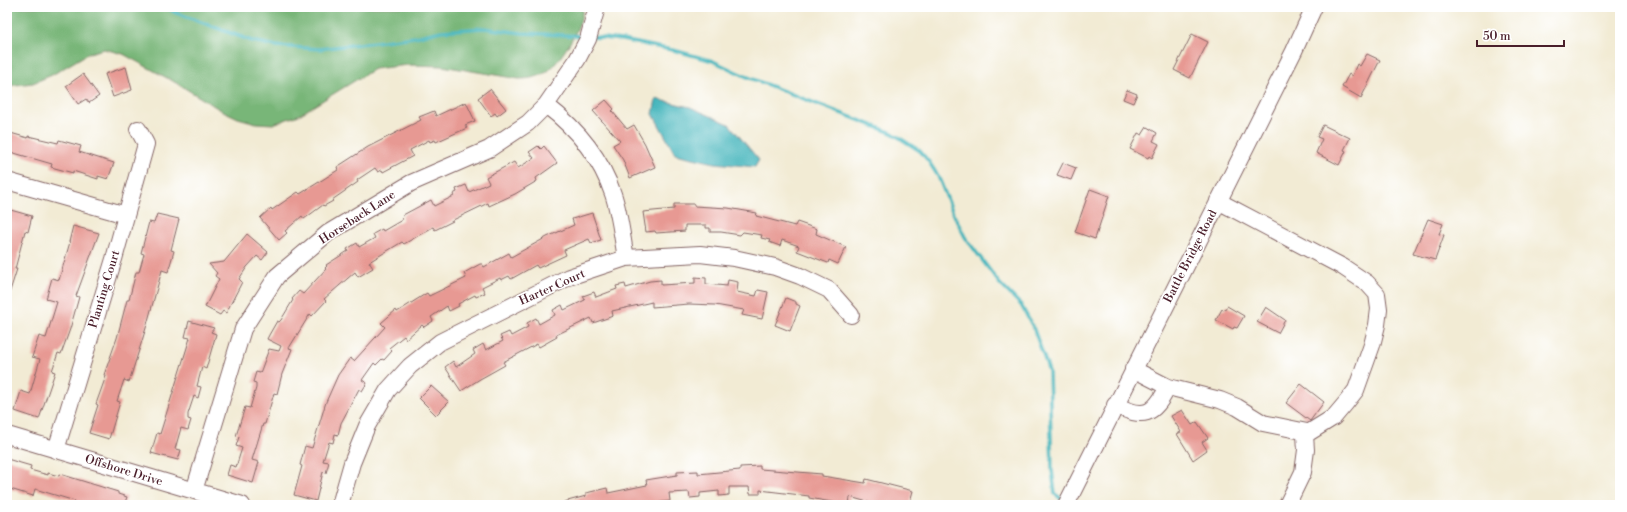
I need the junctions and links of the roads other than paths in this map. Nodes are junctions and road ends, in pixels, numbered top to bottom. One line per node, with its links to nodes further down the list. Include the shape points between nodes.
1 (597, 7): 3 (street, Horseback Lane, via 588,39)
2 (1314, 7): 6 (street, Battle Bridge Road)
3 (546, 105): 8 (street, via 564,119 595,155 614,194); 16 (street, Horseback Lane, via 528,123 489,149 411,183 328,233 277,276 243,329)
4 (138, 129): 7 (street, Planting Court, via 146,144)
5 (7, 181): 7 (street)
6 (1218, 201): 10 (street, Battle Bridge Road); 13 (street, via 1343,267 1367,283 1377,294 1377,325 1356,390 1334,417)
7 (126, 215): 15 (street, Planting Court)
8 (626, 258): 9 (street, Harter Court, via 700,254 775,267 829,290); 19 (street, Harter Court, via 569,277 469,326 440,342 410,366 388,390 367,426 352,463)
9 (851, 315)
10 (1134, 369): 11 (street); 12 (street, Battle Bridge Road)
11 (1168, 387): 12 (street, via 1158,405 1148,413 1136,413); 13 (street, via 1220,400 1272,426)
12 (1115, 406): 20 (street, Battle Bridge Road)
13 (1307, 432): 17 (street, via 1303,472)
14 (7, 435): 15 (street, Offshore Drive)
15 (56, 450): 16 (street, Offshore Drive)
16 (194, 491): 18 (street, Offshore Drive)
17 (1294, 498): 21 (street)
18 (242, 505)
19 (340, 505)
20 (1066, 505)
21 (1287, 505)

